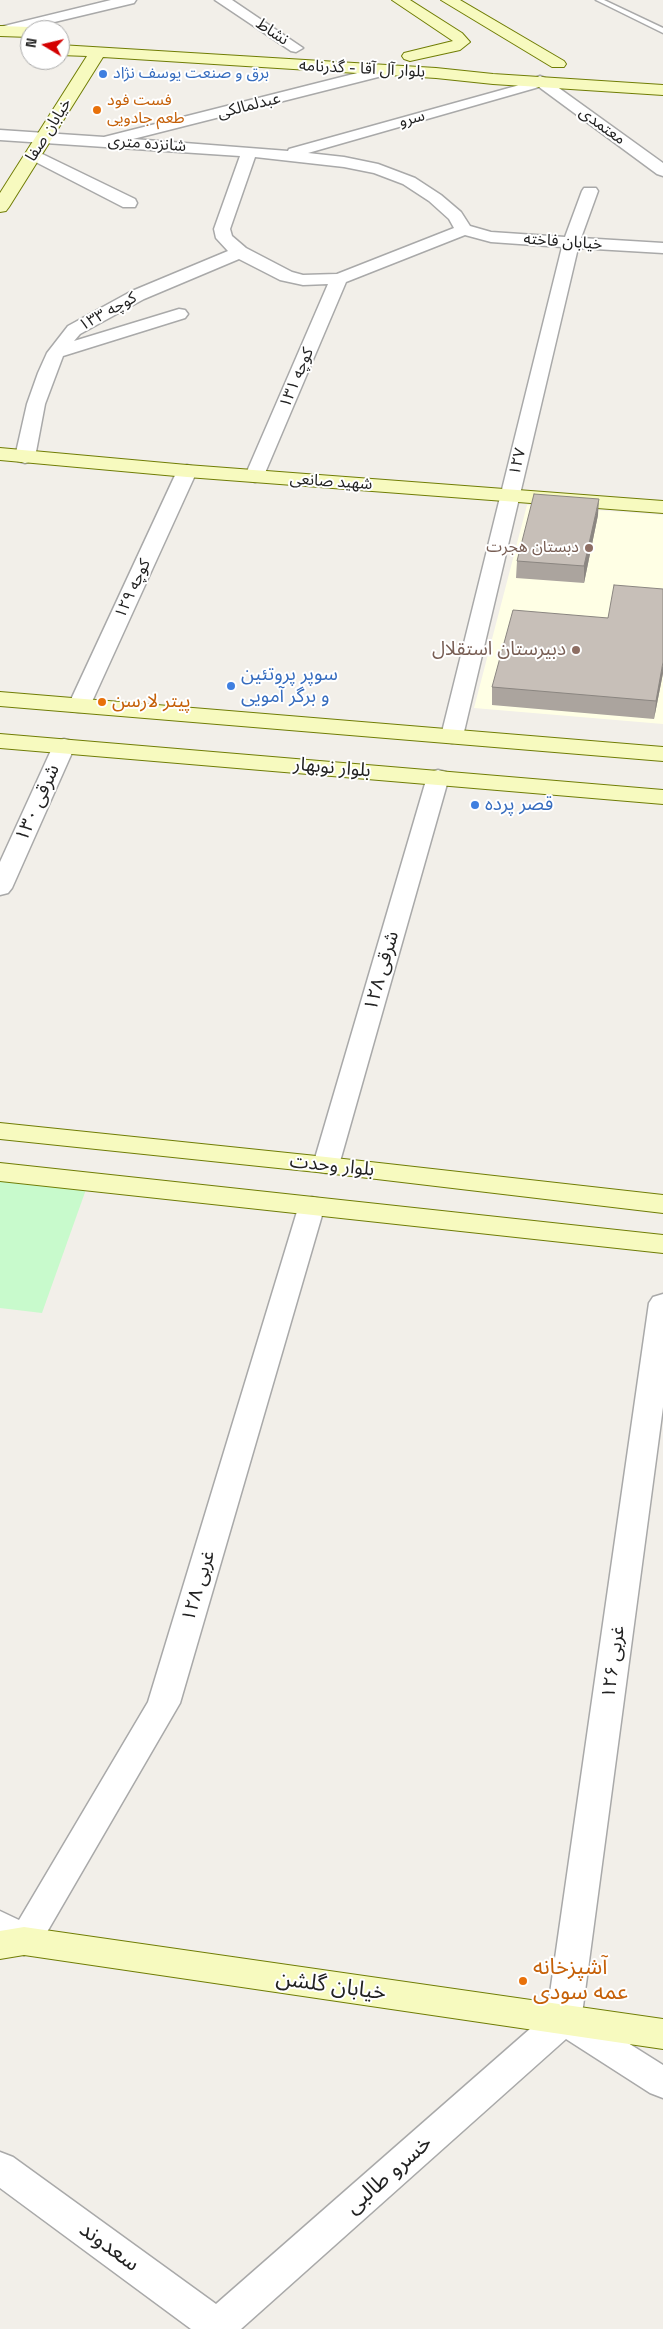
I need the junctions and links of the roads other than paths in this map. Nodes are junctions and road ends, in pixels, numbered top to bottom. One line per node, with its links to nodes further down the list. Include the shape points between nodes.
1 (129, 0): 6 (street)
2 (222, 0): 10 (street, نشاط)
3 (400, 0): 14 (street, via 462,42 454,47)
4 (449, 0): 18 (street)
5 (599, 0): 7 (lane)
6 (0, 30): 8 (street)
7 (663, 30)
8 (20, 31)
9 (266, 46): 10 (street, بلوار آل آقا - گذرنامه)
10 (296, 48): 11 (street, بلوار آل آقا - گذرنامه)
11 (315, 49)
12 (70, 51): 13 (street, بلوار آل آقا - گذرنامه)
13 (98, 52): 16 (street, بلوار آل آقا - گذرنامه); 25 (street, خیابان صفا)
14 (410, 56): 15 (street, بلوار آل آقا - گذرنامه); 16 (street, بلوار آل آقا - گذرنامه)
15 (459, 59)
16 (390, 62): 20 (street, بلوار آل آقا - گذرنامه); 26 (street, عبدلمالکی)
17 (528, 63): 18 (street)
18 (558, 64): 19 (street)
19 (577, 66)
20 (436, 73): 21 (street); 22 (street, بلوار آل آقا - گذرنامه)
21 (663, 79)
22 (540, 82): 23 (street, بلوار آل آقا - گذرنامه); 29 (street, سرو); 30 (street, معتمدی)
23 (663, 90)
24 (0, 135): 25 (street, شانزده متری)
25 (45, 138): 26 (street, شانزده متری); 28 (street, خیابان صفا)
26 (108, 141): 27 (street, شانزده متری)
27 (249, 152): 29 (street, شانزده متری); 37 (street, via 222,229 224,238)
28 (34, 155): 32 (street); 33 (street, خیابان صفا)
29 (284, 155): 34 (street, شانزده متری, via 378,169 409,181 435,198 455,216)
30 (663, 171)
31 (590, 191): 35 (street, ۱۲۷)
32 (129, 203)
33 (0, 207)
34 (464, 230): 35 (street, خیابان فاخته, via 491,237); 38 (street)
35 (571, 243): 36 (street, خیابان فاخته); 45 (street, ۱۲۷)
36 (663, 248)
37 (240, 252): 38 (street, via 286,276 303,280); 40 (street, کوچه ۱۳۳, via 96,316 74,330)
38 (338, 279): 44 (street, کوچه ۱۳۱)
39 (179, 314): 40 (street)
40 (56, 353): 42 (street, کوچه ۱۳۳, via 36,404)
41 (0, 454): 42 (street, شهید صانعی)
42 (25, 457): 43 (street, شهید صانعی)
43 (187, 471): 44 (street, شهید صانعی); 48 (street, کوچه ۱۲۹)
44 (255, 476): 45 (street, شهید صانعی)
45 (510, 495): 46 (street, شهید صانعی); 49 (street, ۱۲۷)
46 (663, 507)
47 (0, 699): 48 (street)
48 (79, 706): 49 (street)
49 (452, 736): 52 (street)
50 (0, 741): 51 (street, بلوار نوبهار)
51 (64, 746): 53 (street, بلوار نوبهار); 55 (street, ۱۳۰ شرقی)
52 (663, 754)
53 (438, 777): 54 (street, بلوار نوبهار); 57 (street, ۱۲۸ شرقی)
54 (663, 797)
55 (0, 888)
56 (0, 1131): 57 (street, بلوار وحدت)
57 (326, 1165): 59 (street, بلوار وحدت)
58 (0, 1172): 60 (street)
59 (663, 1204)
60 (312, 1205): 61 (street); 63 (street, ۱۲۸ غربی, via 164,1703)
61 (663, 1244)
62 (663, 1303): 64 (street, ۱۲۶ غربی)
63 (8, 1937): 64 (street, خیابان گلشن)
64 (564, 2020): 65 (street, خیابان گلشن); 66 (street); 68 (street, خسرو طالبی)
65 (663, 2034)
66 (663, 2084)
67 (0, 2168): 68 (street, سعدوند)
68 (216, 2328)

